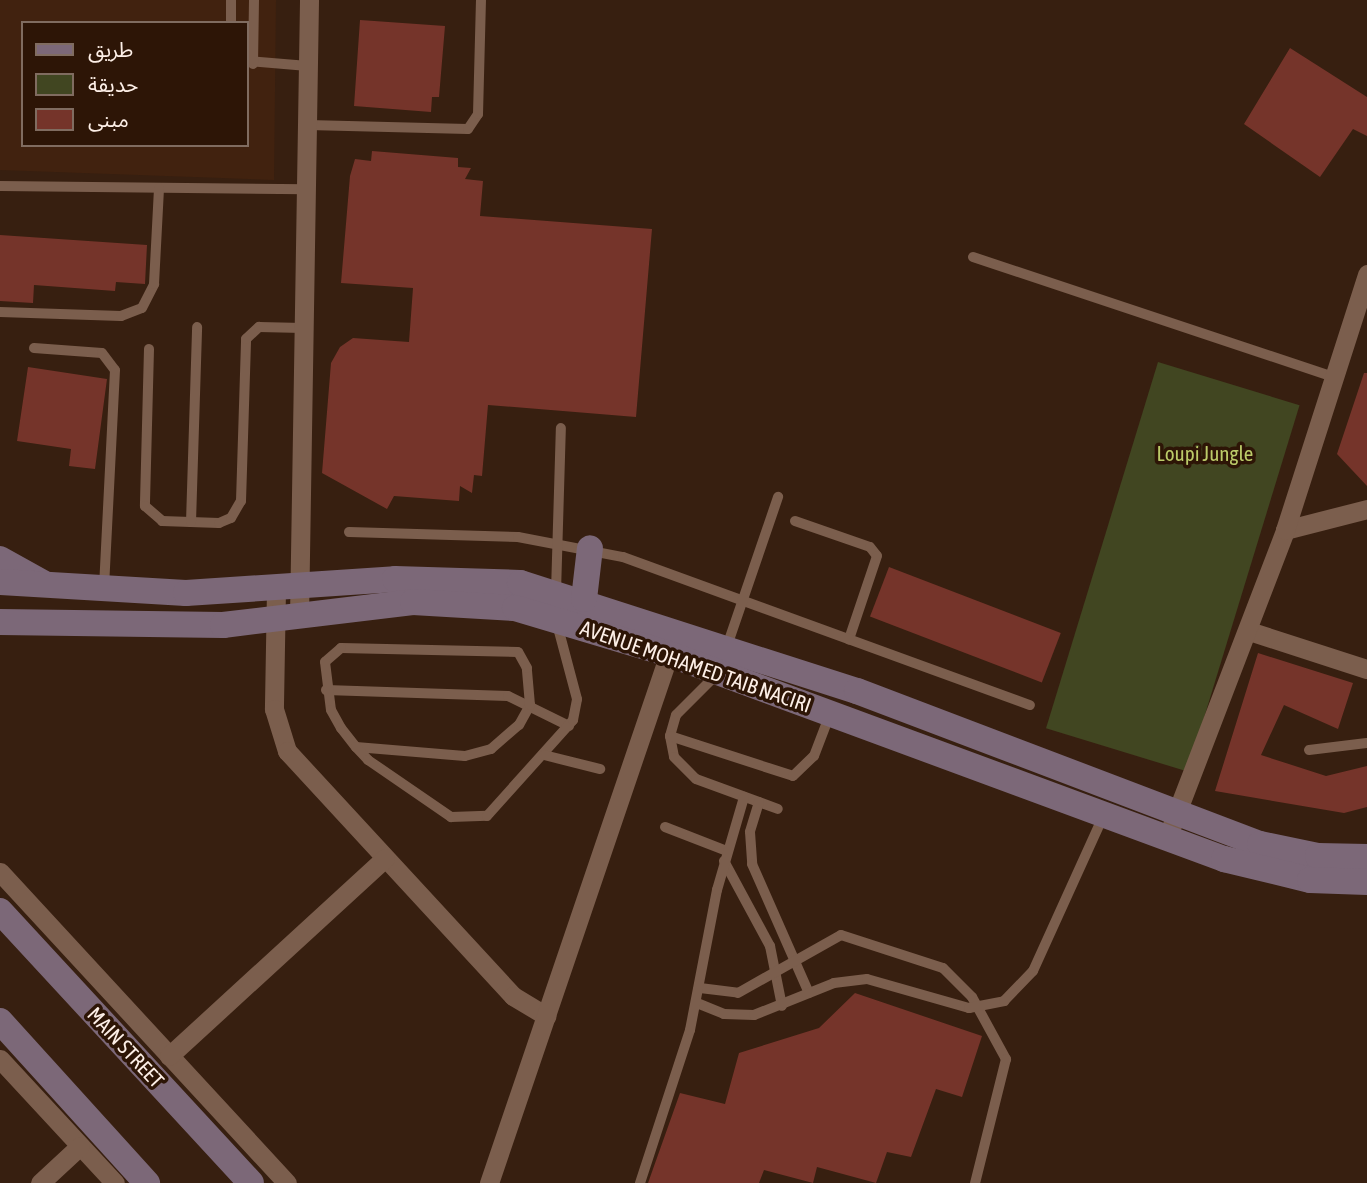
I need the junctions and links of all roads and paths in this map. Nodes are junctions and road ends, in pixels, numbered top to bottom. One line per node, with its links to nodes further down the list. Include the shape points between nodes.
1 (231, 0): 5 (lane)
2 (254, 0): 6 (lane)
3 (309, 0): 7 (street)
4 (481, 0): 8 (lane, via 473,125 462,131)
5 (231, 21)
6 (250, 63): 7 (lane)
7 (308, 66): 8 (street)
8 (308, 125): 11 (street)
9 (0, 186): 10 (lane)
10 (159, 188): 11 (lane); 14 (lane, via 154,284 142,309 121,316)
11 (306, 189): 16 (street)
12 (973, 257): 19 (lane)
13 (1367, 274): 19 (street)
14 (0, 312)
15 (197, 327): 24 (lane)
16 (303, 328): 24 (lane, via 259,327 246,339 239,507 226,521); 32 (street)
17 (34, 348): 33 (lane, via 102,353 116,370)
18 (149, 349): 24 (lane, via 145,506 162,521)
19 (1334, 377): 25 (street)
20 (561, 428): 27 (lane)
21 (778, 497): 36 (lane)
22 (1367, 509): 25 (street)
23 (795, 521): 41 (lane, via 870,547 877,556)
24 (191, 522)
25 (1285, 530): 40 (street)
26 (349, 532): 27 (lane)
27 (558, 542): 28 (lane); 34 (lane)
28 (590, 548): 35 (street); 36 (lane)
29 (0, 559): 31 (street)
30 (0, 582): 31 (street, AVENUE MOHAMED TAIB NACIRI)
31 (47, 586): 33 (street, AVENUE MOHAMED TAIB NACIRI)
32 (287, 588): 33 (street, AVENUE MOHAMED TAIB NACIRI); 34 (street, AVENUE MOHAMED TAIB NACIRI, via 477,579); 37 (street)
33 (104, 590)
34 (556, 591): 35 (street, AVENUE MOHAMED TAIB NACIRI); 38 (lane)
35 (584, 599): 43 (street, AVENUE MOHAMED TAIB NACIRI)
36 (743, 600): 41 (lane); 43 (lane)
37 (287, 618): 38 (street, AVENUE MOHAMED TAIB NACIRI, via 442,601); 39 (street, AVENUE MOHAMED TAIB NACIRI, via 198,626); 65 (street, via 274,709 280,738)
38 (556, 618): 42 (street, AVENUE MOHAMED TAIB NACIRI); 49 (lane, via 577,699)
39 (0, 622)
40 (1249, 631): 44 (street); 59 (street)
41 (849, 639): 47 (lane)
42 (669, 654): 43 (street, AVENUE MOHAMED TAIB NACIRI); 76 (street)
43 (722, 660): 48 (street, AVENUE MOHAMED TAIB NACIRI); 50 (lane, via 706,692 681,709); 59 (street, AVENUE MOHAMED TAIB NACIRI)
44 (1367, 669)
45 (326, 690): 46 (lane, via 508,696); 46 (lane, via 325,662 335,649 507,648 526,662); 52 (lane, via 336,719)
46 (530, 705): 49 (lane); 52 (lane, via 512,733 474,755)
47 (1030, 705)
48 (830, 713): 50 (lane, via 814,756 793,776); 60 (street, AVENUE MOHAMED TAIB NACIRI)
49 (569, 726): 54 (lane)
50 (670, 736): 56 (lane, via 687,773)
51 (1367, 743): 53 (lane)
52 (356, 747): 54 (lane, via 395,782 469,821 494,811)
53 (1309, 750)
54 (544, 755): 55 (lane)
55 (600, 769)
56 (744, 797): 57 (lane); 63 (lane)
57 (759, 802): 58 (lane); 69 (lane, via 750,832 752,864)
58 (778, 809)
59 (1177, 813): 62 (street); 64 (street, AVENUE MOHAMED TAIB NACIRI, via 1289,852)
60 (1103, 817): 62 (street, AVENUE MOHAMED TAIB NACIRI); 75 (lane, via 1028,980 1013,996)
61 (665, 827): 63 (lane)
62 (1167, 839): 67 (street, AVENUE MOHAMED TAIB NACIRI, via 1281,875)
63 (726, 856): 70 (lane, via 764,933); 71 (lane)
64 (1367, 857)
65 (385, 858): 76 (street, via 513,996); 78 (street)
66 (0, 872): 78 (street)
67 (1367, 882)
68 (0, 911): 84 (street, MAIN STREET)
69 (797, 956): 70 (lane); 72 (lane); 75 (lane, via 829,938 865,938 943,968)
70 (776, 972): 71 (lane, via 738,993); 74 (lane)
71 (700, 988): 73 (lane)
72 (809, 993): 74 (lane); 75 (lane, via 850,980 884,980)
73 (697, 1003): 74 (lane, via 739,1016); 87 (lane)
74 (782, 1006)
75 (979, 1008): 88 (lane, via 1003,1048 1007,1070)
76 (546, 1016): 86 (street)
77 (0, 1021): 83 (street)
78 (169, 1056): 85 (street)
79 (0, 1059): 80 (street)
80 (80, 1146): 81 (street); 82 (street)
81 (40, 1183)
82 (115, 1183)
83 (147, 1183)
84 (251, 1183)
85 (287, 1183)
86 (489, 1183)
87 (640, 1183)
88 (975, 1183)

